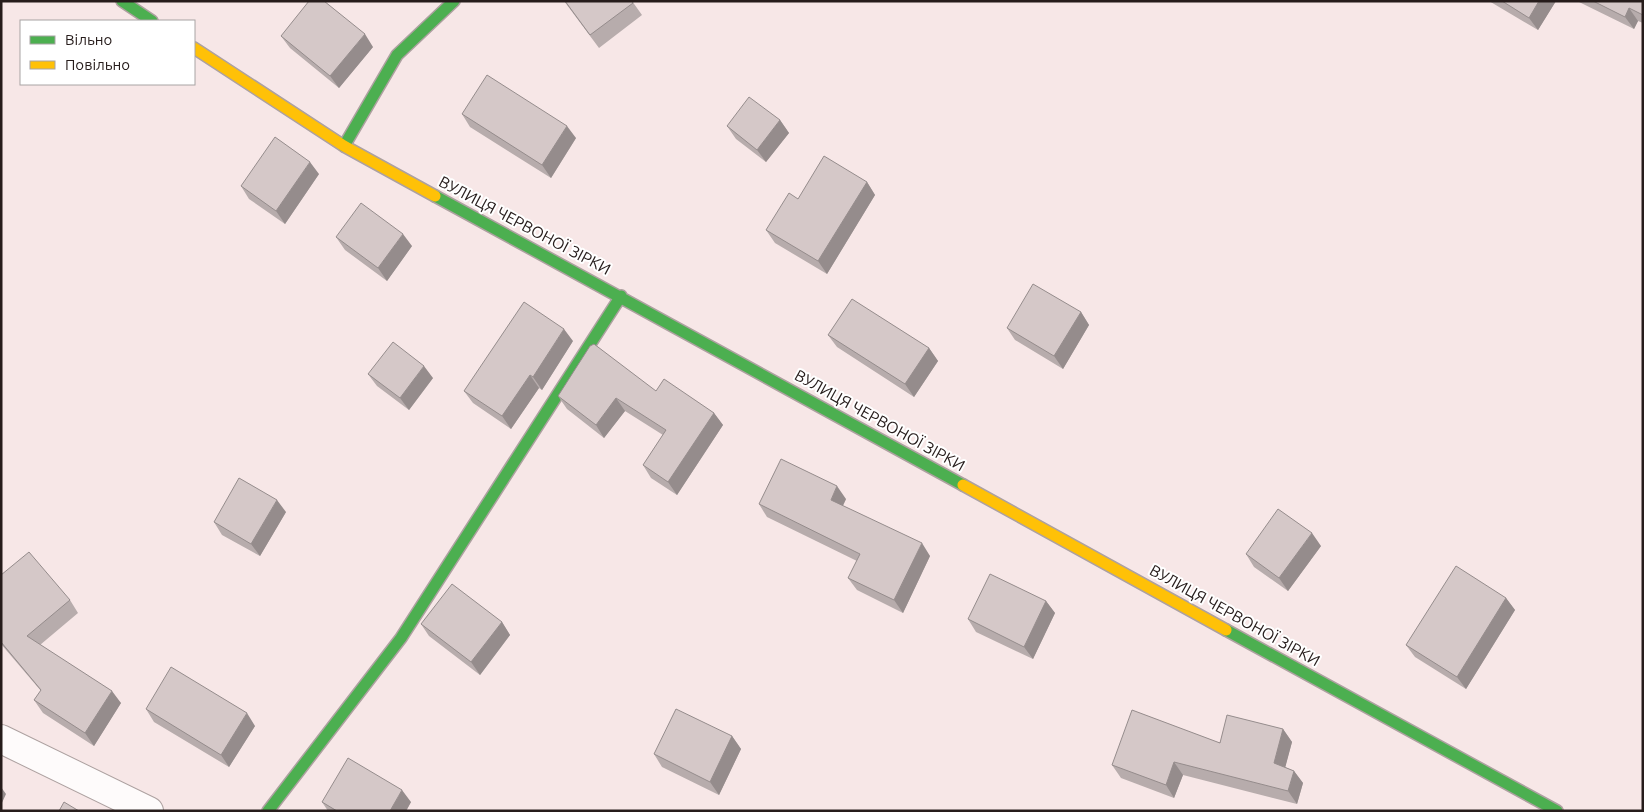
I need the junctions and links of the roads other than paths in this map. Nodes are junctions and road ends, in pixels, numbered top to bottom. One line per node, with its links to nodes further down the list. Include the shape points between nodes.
1 (122, 1): 3 (street)
2 (454, 1): 5 (street, via 397,55)
3 (150, 20)
4 (195, 49): 5 (street, ВУЛИЦЯ ЧЕРВОНОЇ ЗІРКИ)
5 (344, 146): 6 (street, ВУЛИЦЯ ЧЕРВОНОЇ ЗІРКИ)
6 (621, 296): 9 (street, via 401,638); 10 (street, ВУЛИЦЯ ЧЕРВОНОЇ ЗІРКИ)
7 (1, 739): 8 (street)
8 (149, 811)
9 (268, 811)
10 (1557, 811)

